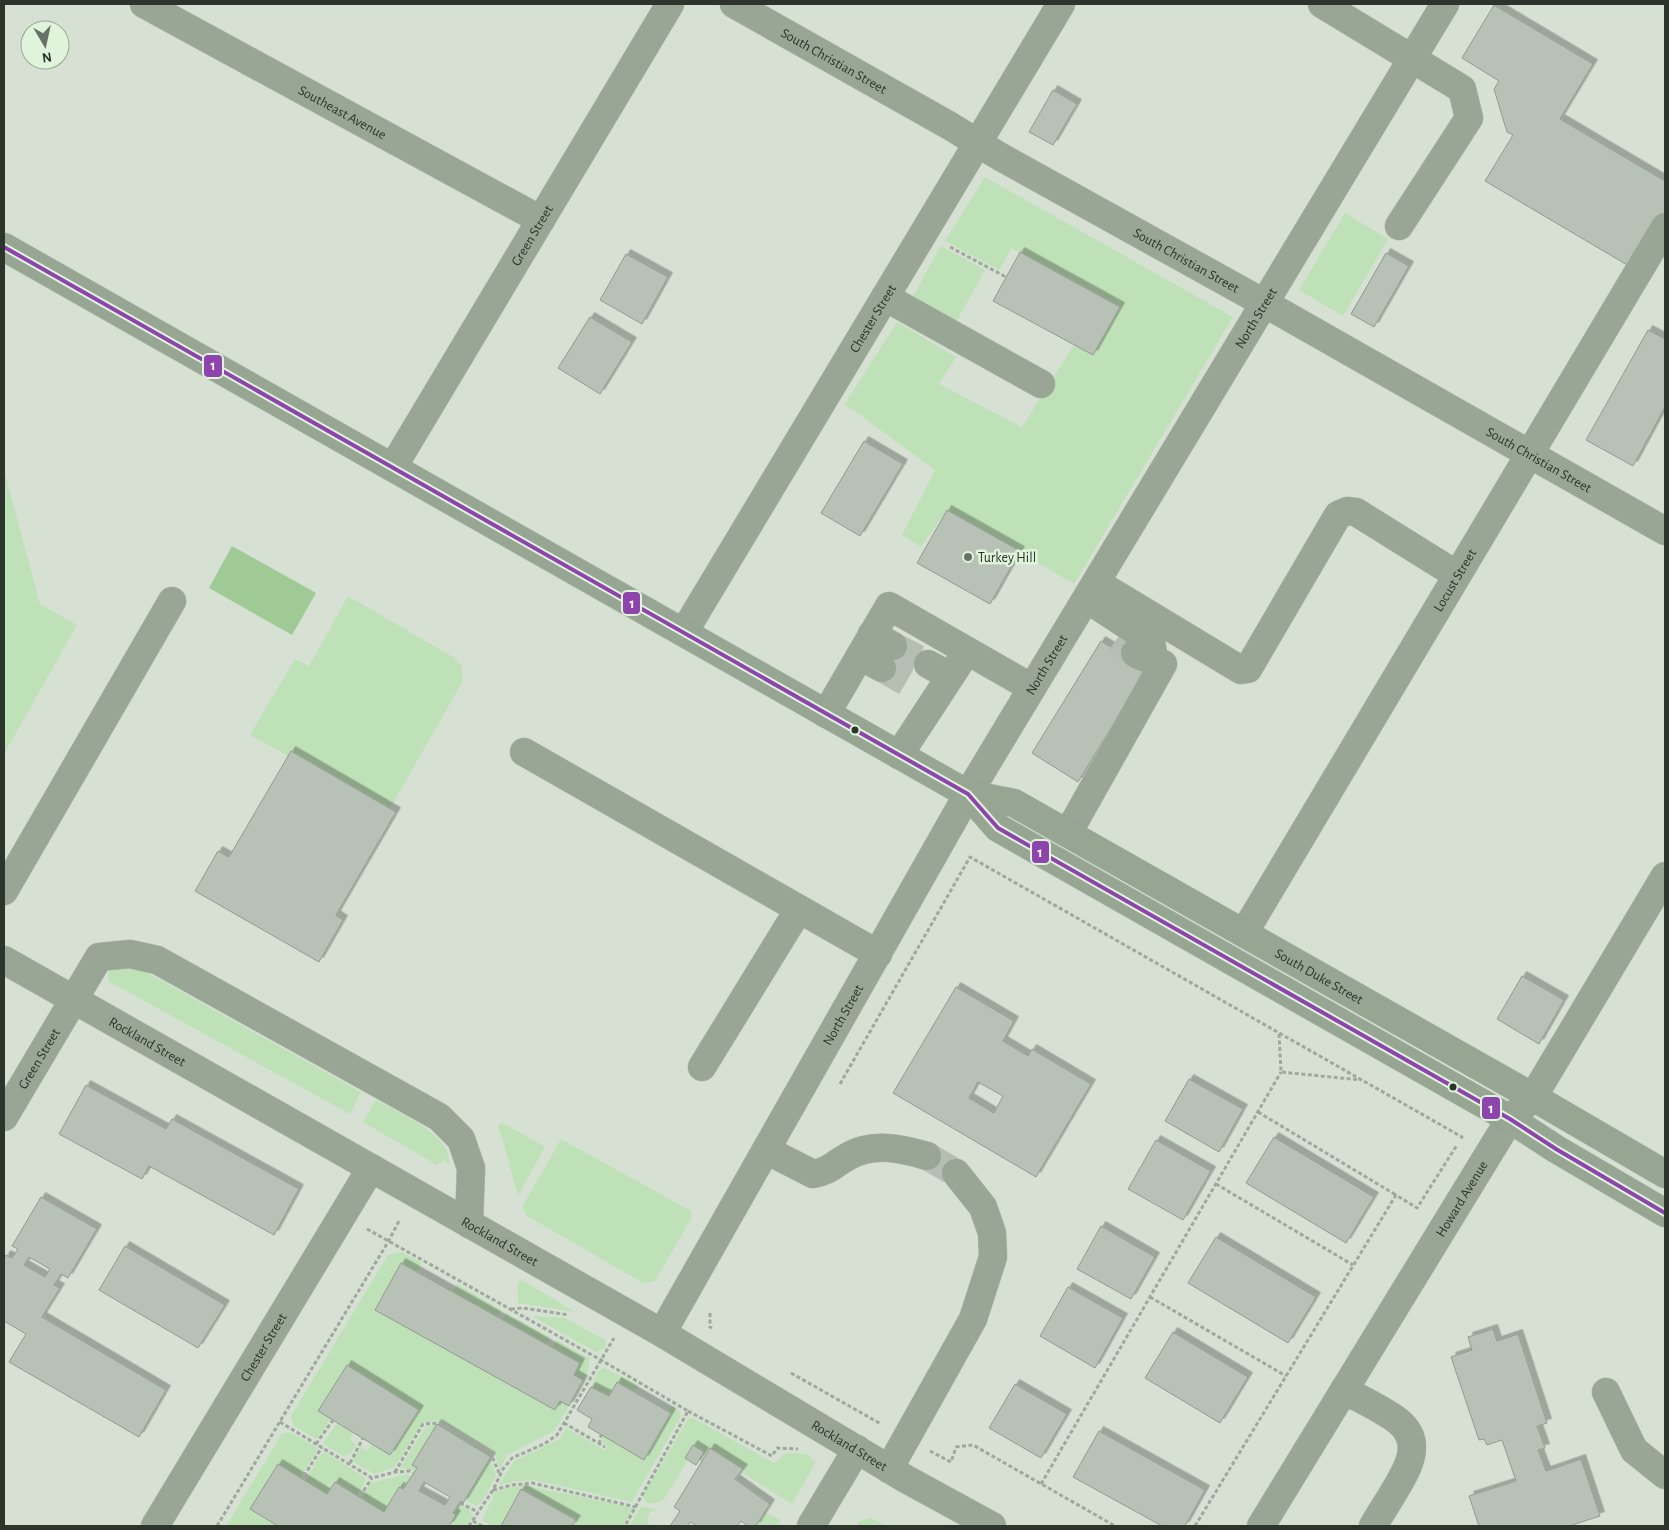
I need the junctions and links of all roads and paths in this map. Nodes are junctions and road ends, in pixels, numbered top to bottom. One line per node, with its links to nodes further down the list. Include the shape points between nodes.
1 (144, 4): 9 (street, Southeast Avenue)
2 (670, 4): 9 (street, Green Street)
3 (734, 4): 8 (street, South Christian Street)
4 (1061, 4): 8 (street, Chester Street)
5 (1322, 4): 7 (street)
6 (1445, 4): 7 (street, North Street)
7 (1412, 58): 10 (street, via 1462,89 1468,118); 16 (street, North Street)
8 (977, 143): 12 (street, Chester Street); 16 (street, South Christian Street)
9 (540, 220): 19 (street, Green Street)
10 (1399, 226)
11 (1665, 227): 18 (street, Locust Street)
12 (924, 233): 14 (path); 15 (street, Chester Street)
13 (4, 247): 19 (main road, South Duke Street)
14 (1006, 277)
15 (885, 297): 17 (street); 24 (street, Chester Street)
16 (1264, 303): 18 (street, South Christian Street); 22 (street, North Street)
17 (1041, 384)
18 (1529, 454): 20 (street, South Christian Street); 21 (street, Locust Street)
19 (392, 467): 24 (main road, South Duke Street)
20 (1665, 531)
21 (1457, 575): 22 (street, via 1356,512 1347,511 1338,515 1248,669 1241,670); 36 (street, Locust Street)
22 (1087, 599): 26 (street); 26 (street, via 1151,642); 27 (street, North Street)
23 (172, 600): 34 (street)
24 (684, 632): 28 (main road, South Duke Street)
25 (967, 651): 27 (street); 28 (street, via 889,606 877,651); 30 (street, via 932,681)
26 (1142, 654): 32 (street)
27 (1032, 688): 31 (street, North Street)
28 (826, 714): 30 (main road, South Duke Street)
29 (524, 752): 35 (street)
30 (900, 755): 31 (main road, South Duke Street)
31 (968, 794): 32 (main road, South Duke Street, via 1014,802); 37 (street, North Street); 48 (main road, South Duke Street, via 998,828)
32 (1068, 833): 36 (main road, South Duke Street)
33 (1665, 876): 45 (street, Howard Avenue)
34 (4, 891)
35 (799, 909): 37 (street); 41 (street)
36 (1244, 933): 45 (main road, South Duke Street)
37 (878, 954): 49 (street, North Street)
38 (4, 960): 39 (street, Rockland Street)
39 (74, 1000): 47 (street, Green Street); 51 (street, Rockland Street); 59 (street, Green Street, via 100,958 130,954 157,960 439,1118 461,1139 471,1168)
40 (1280, 1033): 42 (path); 43 (path); 44 (path, via 970,857)
41 (702, 1067)
42 (1281, 1072): 43 (path); 46 (path)
43 (1363, 1080): 55 (path, via 1462,1137 1417,1208)
44 (838, 1088)
45 (1532, 1097): 48 (street, Howard Avenue); 53 (main road, South Duke Street)
46 (1258, 1112): 54 (path); 55 (path)
47 (4, 1118)
48 (1510, 1118): 56 (main road, South Duke Street); 74 (street, Howard Avenue)
49 (766, 1150): 50 (street, via 813,1174 828,1170 857,1151 882,1147 906,1149); 68 (street, North Street)
50 (927, 1156)
51 (371, 1168): 59 (street, Rockland Street); 104 (street, Chester Street)
52 (956, 1173): 82 (street, via 983,1206 992,1234 992,1257 973,1320)
53 (1665, 1174)
54 (1216, 1184): 61 (path); 62 (path)
55 (1396, 1195): 61 (path)
56 (1665, 1213)
57 (394, 1216): 60 (path, via 401,1220)
58 (371, 1222): 60 (path, via 366,1229)
59 (469, 1224): 65 (street, Rockland Street)
60 (388, 1242): 64 (path); 78 (path)
61 (1353, 1265): 73 (path)
62 (1150, 1297): 73 (path); 97 (path)
63 (713, 1306): 67 (path, via 709,1315 710,1327)
64 (510, 1309): 66 (path); 71 (path)
65 (628, 1314): 68 (street, Rockland Street); 70 (path)
66 (572, 1316)
67 (719, 1332)
68 (662, 1333): 87 (street, Rockland Street)
69 (605, 1334): 70 (path)
70 (614, 1339): 71 (path)
71 (601, 1360): 76 (path); 79 (path)
72 (787, 1371): 82 (path)
73 (1286, 1376): 112 (path)
74 (1344, 1390): 113 (street, Howard Avenue); 114 (street, via 1398,1421 1412,1442 1409,1467)
75 (1606, 1392): 94 (street, via 1634,1450)
76 (688, 1411): 88 (path, via 772,1456 777,1448); 101 (path)
77 (333, 1420): 83 (path)
78 (280, 1422): 83 (path); 105 (path)
79 (564, 1423): 84 (path); 93 (path, via 557,1435 544,1444 512,1458)
80 (601, 1435): 84 (path)
81 (363, 1438): 89 (path)
82 (906, 1438): 90 (street); 97 (path, via 951,1462 956,1447 972,1445)
83 (316, 1444): 86 (path)
84 (598, 1444): 85 (path)
85 (605, 1447)
86 (322, 1448): 89 (path); 95 (path)
87 (857, 1449): 90 (street, Rockland Street); 109 (street)
88 (805, 1450)
89 (350, 1463): 96 (path)
90 (889, 1469): 110 (street, Rockland Street)
91 (395, 1472): 92 (path, via 410,1471); 93 (path, via 423,1424 440,1423 490,1452); 96 (path)
92 (413, 1474)
93 (500, 1475): 98 (path)
94 (1665, 1475)
95 (304, 1476)
96 (372, 1478): 99 (path)
97 (1041, 1484): 111 (path)
98 (492, 1490): 101 (path, via 532,1483); 102 (path)
99 (360, 1496)
100 (460, 1503): 102 (path)
101 (636, 1507): 108 (path)
102 (478, 1512): 103 (path)
103 (472, 1521): 106 (path); 107 (path)
104 (155, 1526)
105 (217, 1526)
106 (469, 1526)
107 (482, 1526)
108 (625, 1526)
109 (811, 1526)
110 (992, 1526)
111 (1115, 1526)
112 (1195, 1526)
113 (1261, 1526)
114 (1373, 1526)

